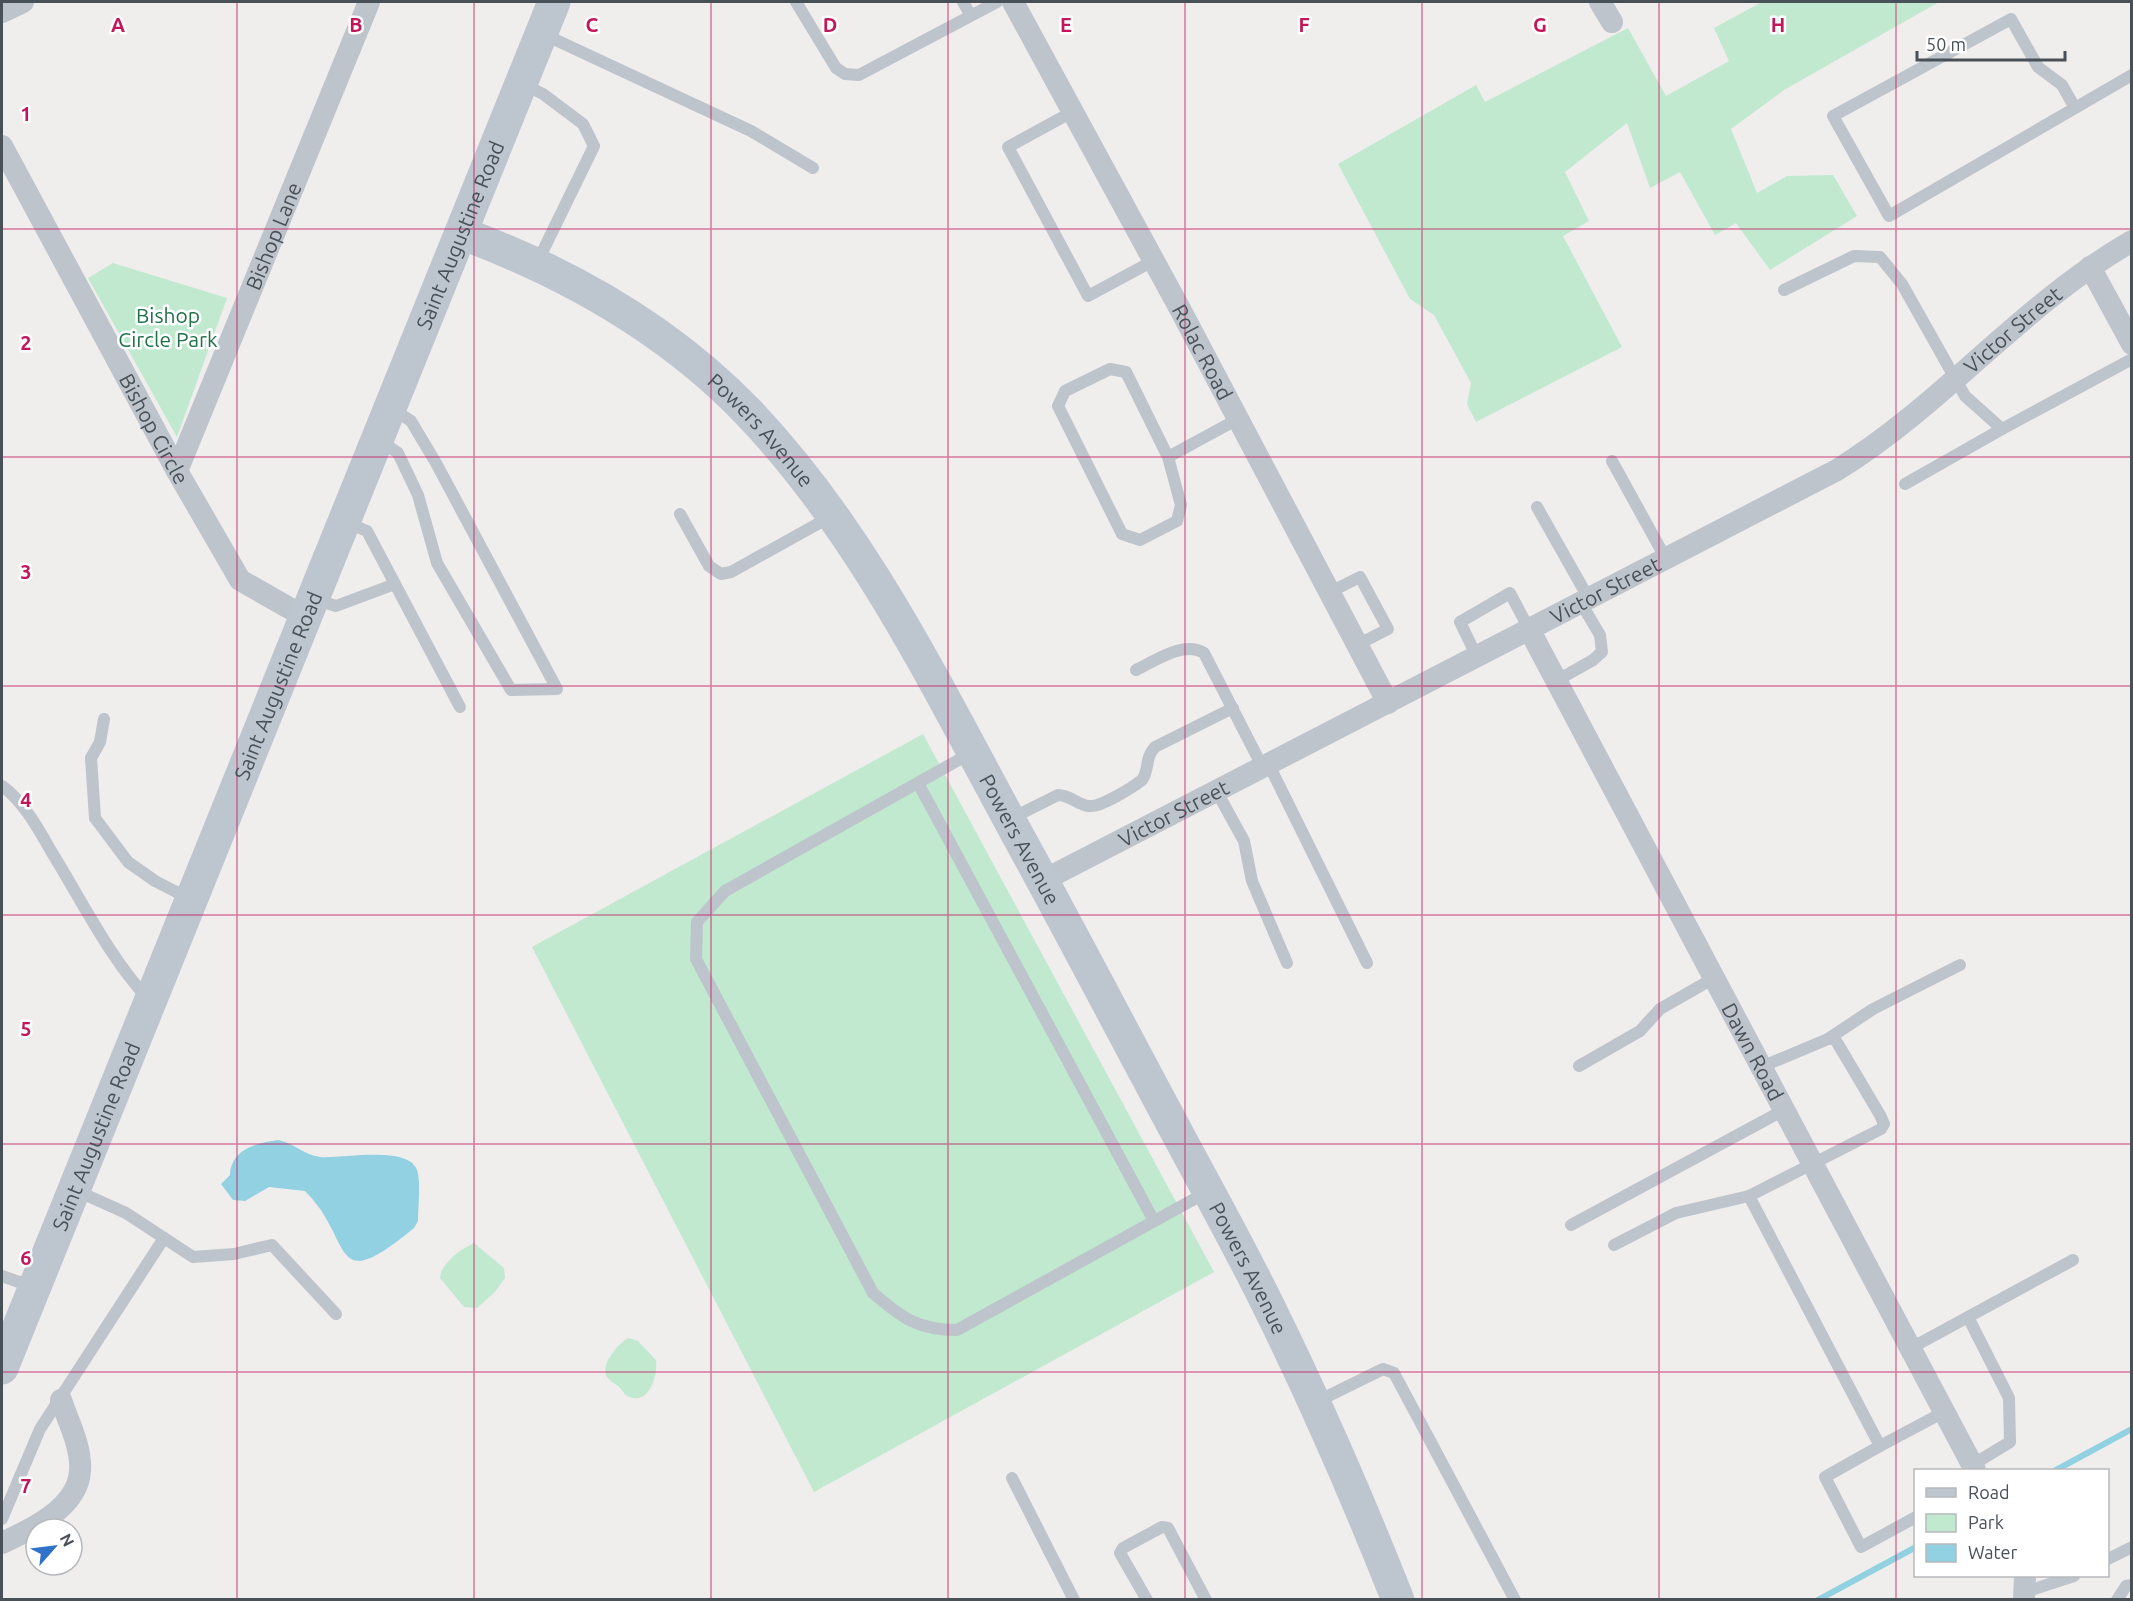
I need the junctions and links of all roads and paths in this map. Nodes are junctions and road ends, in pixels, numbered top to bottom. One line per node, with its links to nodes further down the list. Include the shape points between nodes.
1 (22, 2): 9 (street)
2 (369, 2): 34 (street, Bishop Lane)
3 (554, 2): 12 (street, Saint Augustine Road)
4 (796, 2): 10 (lane, via 836,68 844,74 859,75)
5 (963, 2): 10 (lane)
6 (997, 2): 10 (lane)
7 (1013, 2): 16 (street, Rolac Road)
8 (1600, 2): 11 (street)
9 (2, 12)
10 (970, 14)
11 (1612, 22)
12 (542, 33): 14 (street, Saint Augustine Road); 18 (lane, via 751,131)
13 (2132, 75): 15 (lane)
14 (521, 83): 19 (street, Saint Augustine Road); 22 (lane, via 583,124 594,146)
15 (2075, 108): 15 (lane, via 1889,216 1833,116 2011,19 2038,68 2062,85)
16 (1072, 112): 21 (street, Rolac Road); 21 (lane, via 1008,147 1088,296)
17 (2, 146): 34 (street, Bishop Circle)
18 (813, 168)
19 (460, 233): 22 (street, Powers Avenue); 28 (street, Saint Augustine Road)
20 (2132, 241): 23 (street, Victor Street)
21 (1153, 261): 29 (street, Rolac Road)
22 (537, 264): 38 (street, Powers Avenue, via 627,315 718,385 754,419)
23 (2090, 267): 25 (street); 27 (street, Victor Street, via 2028,312)
24 (1784, 290): 27 (lane, via 1854,256 1880,257 1902,284)
25 (2132, 344)
26 (2132, 359): 30 (lane)
27 (1955, 380): 30 (lane, via 1965,396); 40 (street, Victor Street, via 1921,411 1837,470)
28 (390, 407): 31 (street, Saint Augustine Road); 31 (lane, via 411,421 436,463 557,689 511,690 437,563 418,495 398,453)
29 (1238, 418): 32 (lane); 42 (street, Rolac Road)
30 (2002, 429): 35 (lane)
31 (378, 439): 39 (street, Saint Augustine Road)
32 (1168, 457): 32 (lane, via 1126,372 1110,369 1065,391 1058,406 1122,534 1140,540 1177,521 1181,505)
33 (1612, 461): 40 (lane)
34 (177, 471): 44 (street, Bishop Circle, via 240,580)
35 (1905, 484)
36 (1537, 507): 43 (lane)
37 (680, 514): 38 (lane, via 710,566 721,574)
38 (834, 515): 54 (street, Powers Avenue, via 887,597)
39 (344, 522): 41 (lane, via 367,531); 44 (street, Saint Augustine Road)
40 (1666, 559): 43 (street, Victor Street)
41 (395, 584): 44 (lane, via 336,606); 51 (lane)
42 (1330, 592): 46 (street, Rolac Road); 46 (lane, via 1360,577 1388,629)
43 (1585, 601): 45 (street, Victor Street); 49 (lane, via 1602,652)
44 (309, 608): 61 (street, Saint Augustine Road)
45 (1530, 631): 47 (street, Victor Street); 47 (lane, via 1510,593 1460,622); 49 (street, Dawn Road)
46 (1357, 645): 50 (street, Rolac Road)
47 (1477, 657): 50 (street, Victor Street)
48 (1136, 670): 52 (lane, via 1182,649 1197,649 1212,664)
49 (1556, 681): 65 (street, Dawn Road)
50 (1388, 703): 55 (street, Victor Street)
51 (460, 707)
52 (1233, 708): 55 (lane); 59 (lane, via 1155,747 1148,755 1146,776 1097,805 1089,807 1058,795)
53 (104, 719): 61 (lane, via 100,742 91,758 95,818 128,862 155,882)
54 (972, 752): 56 (lane); 59 (street, Powers Avenue)
55 (1266, 766): 58 (street, Victor Street); 63 (lane)
56 (918, 783): 75 (lane); 75 (lane, via 725,891 697,922 696,959 873,1293 896,1313 930,1330 957,1330)
57 (2, 786): 66 (lane, via 14,794 110,950)
58 (1217, 792): 60 (street, Victor Street); 62 (lane, via 1244,841 1252,881)
59 (1009, 820): 60 (street, Powers Avenue)
60 (1042, 881): 73 (street, Powers Avenue)
61 (191, 899): 66 (street, Saint Augustine Road)
62 (1287, 963)
63 (1367, 963)
64 (1960, 965): 67 (lane)
65 (1714, 978): 68 (lane, via 1660,1009 1640,1031); 69 (street, Dawn Road)
66 (150, 1001): 72 (street, Saint Augustine Road)
67 (1827, 1039): 69 (lane); 71 (lane, via 1840,1043 1884,1124)
68 (1579, 1066)
69 (1761, 1067): 70 (street, Dawn Road)
70 (1784, 1110): 71 (street, Dawn Road); 76 (lane)
71 (1812, 1163): 74 (lane); 84 (street, Dawn Road)
72 (73, 1190): 77 (lane, via 126,1213); 81 (street, Saint Augustine Road)
73 (1208, 1191): 75 (lane); 87 (street, Powers Avenue)
74 (1749, 1197): 78 (lane, via 1676,1213); 89 (lane)
75 (1154, 1221)
76 (1571, 1225)
77 (164, 1238): 82 (lane, via 193,1257 234,1254 272,1245); 86 (lane)
78 (1614, 1245)
79 (2073, 1260): 83 (lane)
80 (2, 1276): 81 (lane)
81 (34, 1288): 85 (street, Saint Augustine Road)
82 (336, 1314)
83 (1968, 1317): 84 (lane); 90 (lane, via 2009,1398 2010,1442)
84 (1911, 1348): 88 (street, Dawn Road)
85 (2, 1368)
86 (61, 1400): 93 (lane, via 40,1429); 94 (street, via 76,1445 80,1472 72,1494 58,1509)
87 (1315, 1402): 103 (street, Powers Avenue); 104 (lane, via 1383,1370 1394,1373)
88 (1944, 1412): 89 (lane); 90 (street, Dawn Road)
89 (1880, 1446): 92 (lane, via 1825,1477 1861,1547)
90 (1973, 1468)
91 (1012, 1478): 100 (lane)
92 (1914, 1518)
93 (2, 1519)
94 (2, 1543)
95 (2132, 1546): 96 (lane)
96 (2109, 1558)
97 (2067, 1577): 99 (lane)
98 (2132, 1585): 105 (lane, via 2126,1586)
99 (2025, 1589)
100 (1074, 1599)
101 (1147, 1599): 102 (lane, via 1120,1553 1122,1548 1162,1527 1168,1528)
102 (1206, 1599)
103 (1398, 1599)
104 (1515, 1599)
105 (2117, 1599)

